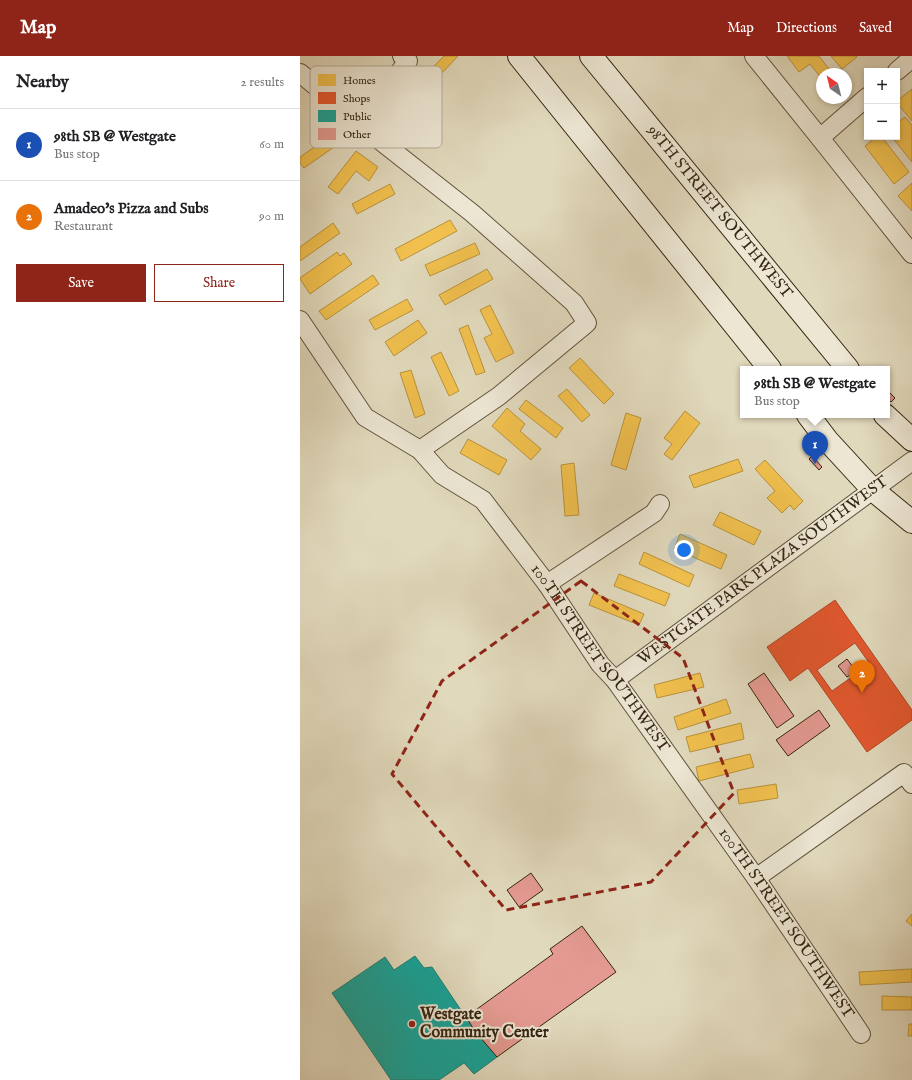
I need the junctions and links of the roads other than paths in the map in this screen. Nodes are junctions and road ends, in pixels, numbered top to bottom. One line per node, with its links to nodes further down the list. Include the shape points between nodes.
1 (519, 56): 13 (main road)
2 (591, 56): 14 (main road, 98TH STREET SOUTHWEST)
3 (754, 56): 9 (street)
4 (912, 58): 5 (street)
5 (900, 68)
6 (300, 73): 7 (street)
7 (310, 81)
8 (864, 100): 9 (street)
9 (820, 138): 11 (street)
10 (388, 148): 18 (street, via 472,213 574,303 588,323 499,396)
11 (912, 254)
12 (300, 320): 18 (street, 100TH STREET SOUTHWEST, via 365,417)
13 (768, 366)
14 (846, 366)
15 (810, 418): 20 (main road)
16 (889, 418): 17 (main road)
17 (912, 440)
18 (420, 450): 23 (street, 100TH STREET SOUTHWEST, via 442,475 483,500)
19 (912, 461): 20 (street, WESTGATE PARK PLAZA SOUTHWEST)
20 (873, 490): 22 (main road); 24 (street, WESTGATE PARK PLAZA SOUTHWEST)
21 (660, 504): 23 (street, via 654,513)
22 (912, 522)
23 (547, 584): 24 (street, 100TH STREET SOUTHWEST, via 600,664)
24 (615, 680): 26 (street, 100TH STREET SOUTHWEST)
25 (908, 779): 26 (street)
26 (756, 878): 27 (street, 100TH STREET SOUTHWEST)
27 (861, 1034)

